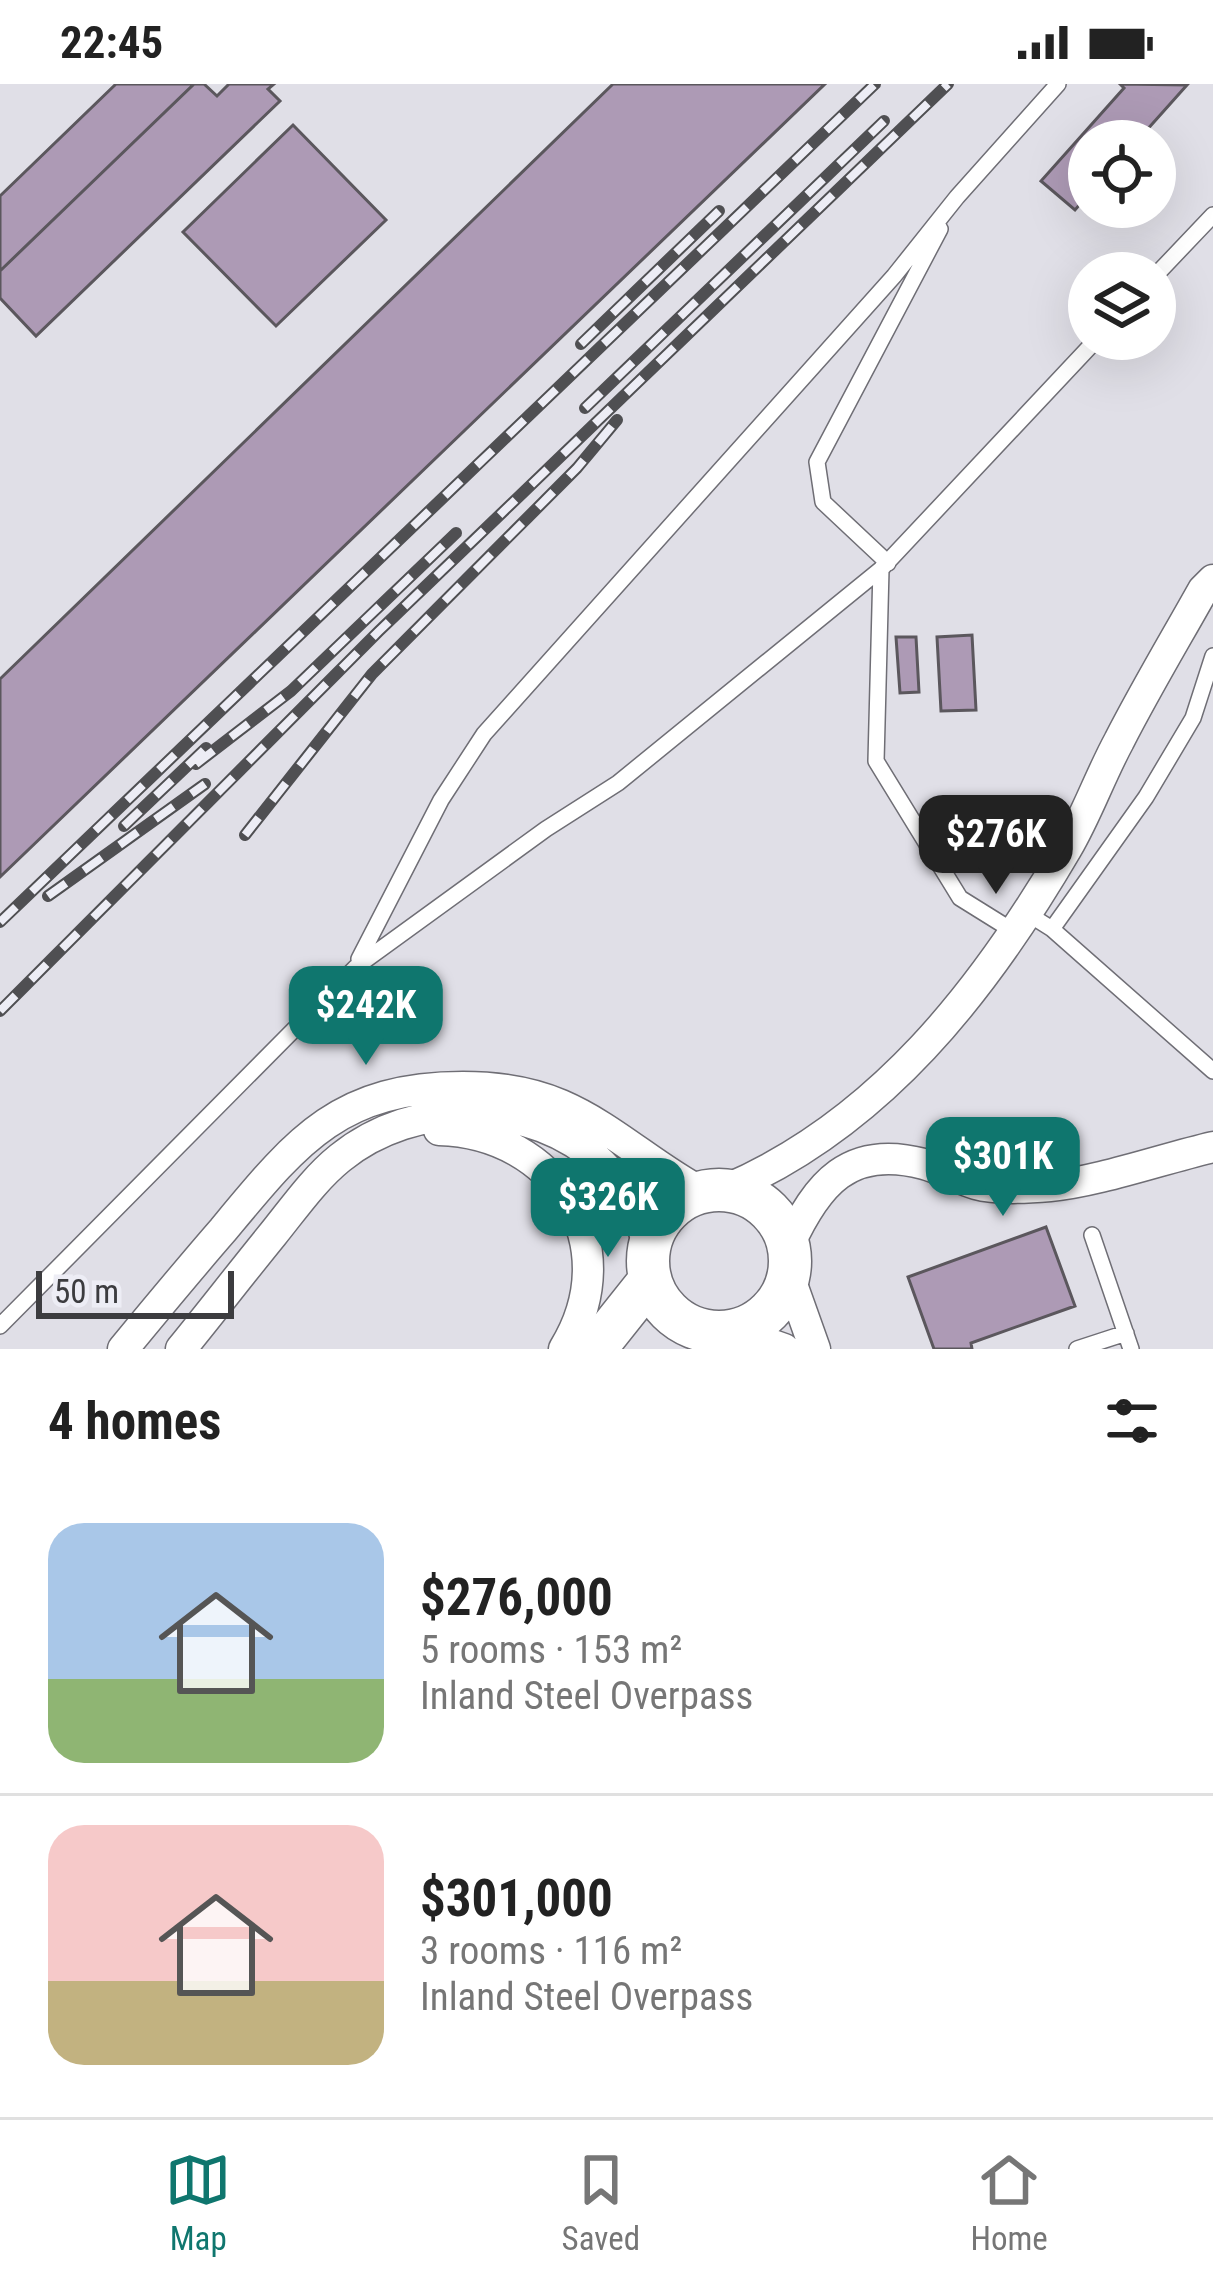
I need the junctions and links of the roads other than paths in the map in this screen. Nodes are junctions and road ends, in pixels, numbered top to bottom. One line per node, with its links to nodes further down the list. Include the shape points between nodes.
1 (1058, 84): 2 (lane)
2 (957, 197): 6 (lane, via 818,462 823,502); 10 (lane, via 484,734)
3 (1213, 214): 4 (lane)
4 (1176, 254)
5 (1076, 360): 6 (lane)
6 (885, 566): 9 (lane, via 875,761 960,898); 10 (lane, via 618,783)
7 (1213, 580): 9 (street, via 1118,743)
8 (1213, 656): 9 (lane, via 1193,718 1146,797)
9 (1030, 924): 11 (lane); 14 (street, via 931,1043 859,1111 772,1170)
10 (356, 967): 18 (lane)
11 (1213, 1072)
12 (1213, 1147): 17 (street, via 1053,1186 980,1186 925,1165 867,1161 809,1201)
13 (341, 1156): 16 (street, via 380,1134 464,1112 544,1126 605,1166 628,1196); 23 (street); 24 (street, via 388,1137 455,1131 487,1136 539,1165 574,1209 589,1266 580,1319)
14 (713, 1191): 16 (main road, via 668,1210); 17 (main road, via 766,1207 781,1224); 22 (street, via 556,1102 482,1087 407,1091 328,1121 290,1150)
15 (1092, 1235): 21 (lane)
16 (650, 1261): 19 (main road, via 658,1299); 25 (main road)
17 (788, 1261): 20 (main road, via 769,1312); 28 (street)
18 (0, 1326)
19 (690, 1326): 20 (main road); 26 (main road)
20 (733, 1330): 27 (street)
21 (1129, 1341): 29 (lane)
22 (123, 1349)
23 (181, 1349)
24 (564, 1349)
25 (595, 1349)
26 (651, 1349)
27 (784, 1349)
28 (815, 1349)
29 (1077, 1349)

